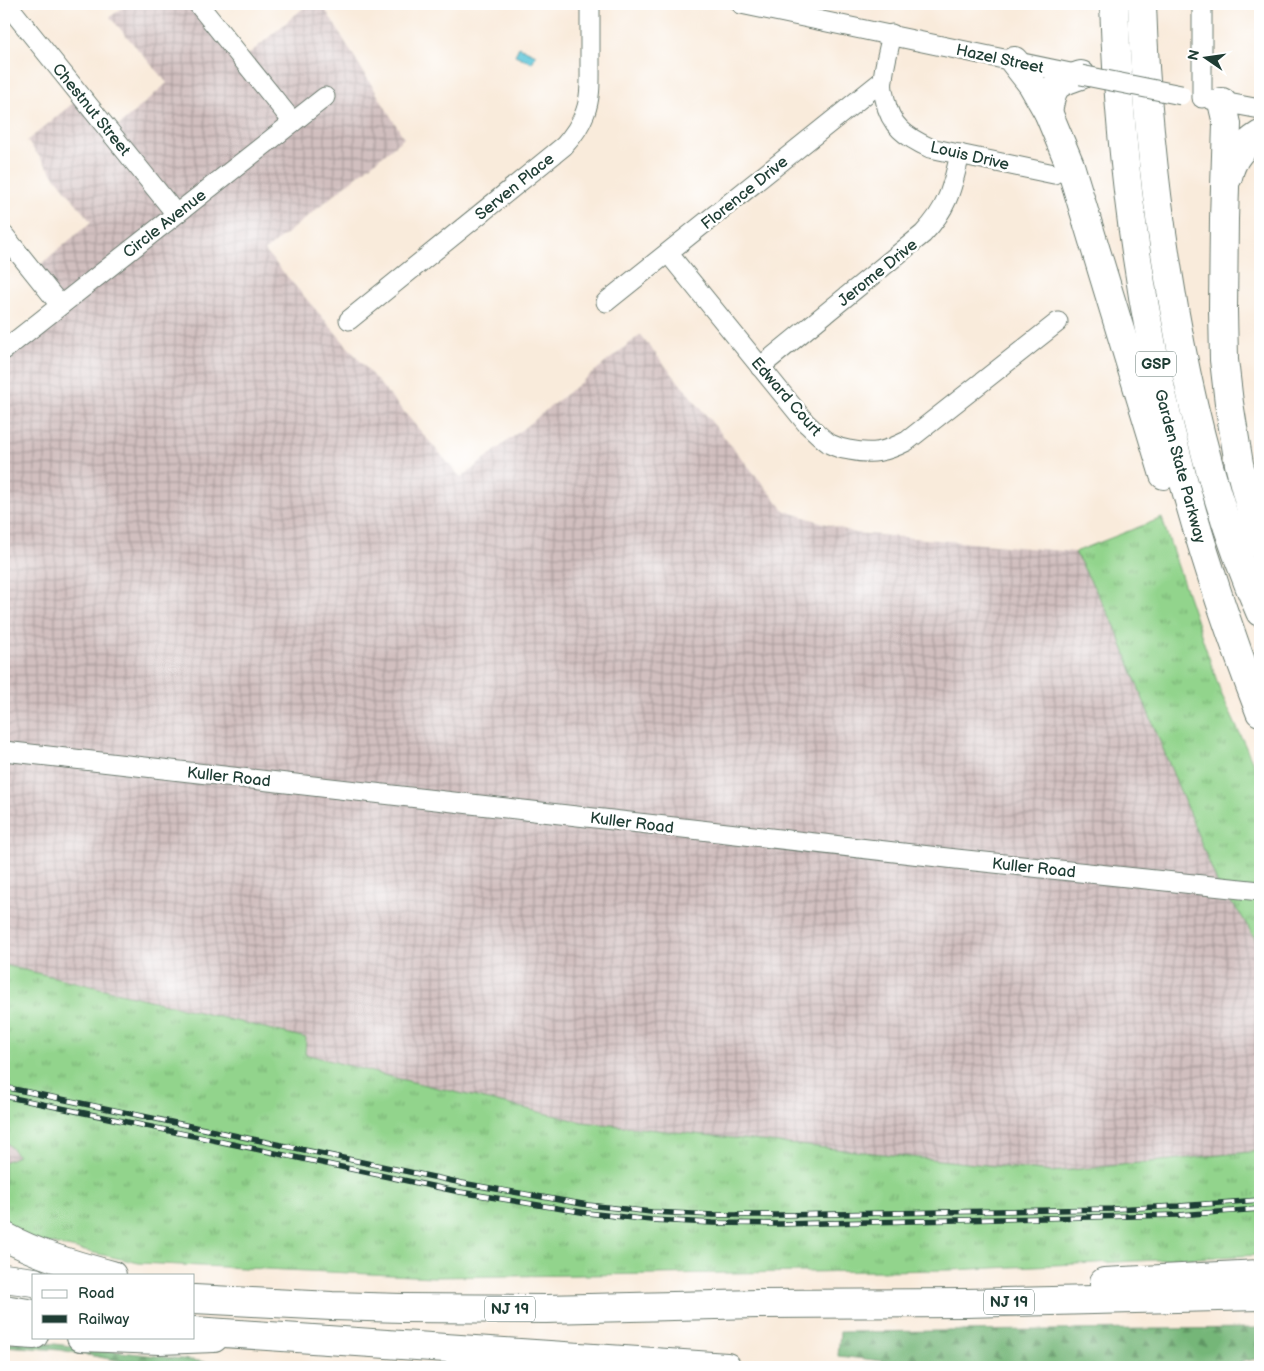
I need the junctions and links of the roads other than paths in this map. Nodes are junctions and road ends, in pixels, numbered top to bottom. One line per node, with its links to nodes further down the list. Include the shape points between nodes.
1 (8, 4): 22 (street, Chestnut Street)
2 (198, 4): 17 (street)
3 (590, 4): 27 (street, Serven Place, via 590,86 585,114 572,136 564,146)
4 (741, 4): 8 (street, Hazel Street)
5 (1114, 4): 33 (highway, Garden State Parkway / GSP, via 1125,163 1152,346 1198,534)
6 (1142, 4): 32 (highway, Garden State Parkway / GSP, via 1153,170 1180,340 1216,492)
7 (1202, 4): 14 (street)
8 (815, 11): 9 (street, Hazel Street)
9 (892, 34): 10 (street, Hazel Street); 12 (street, Louis Drive)
10 (1014, 61): 11 (street, Hazel Street); 16 (highway)
11 (1081, 75): 14 (street, Hazel Street, bridge); 16 (highway, via 1060,82 1052,92)
12 (882, 81): 19 (street, Louis Drive, via 890,115 902,132 930,148); 24 (street, Florence Drive)
13 (325, 97): 17 (street, Circle Avenue)
14 (1212, 100): 15 (street, Hazel Street); 21 (highway, via 1227,124)
15 (1260, 109)
16 (1048, 112): 33 (highway, via 1070,165 1180,526)
17 (293, 122): 22 (street, Circle Avenue)
18 (1260, 135): 21 (highway, via 1237,154)
19 (960, 154): 20 (street, Louis Drive); 30 (street, Jerome Drive, via 948,198 929,228)
20 (1054, 174)
21 (1226, 188): 31 (highway, via 1224,360 1239,464)
22 (176, 214): 26 (street, Circle Avenue)
23 (4, 235): 26 (street)
24 (668, 253): 25 (street, Florence Drive); 30 (street, Edward Court)
25 (606, 302)
26 (60, 305): 29 (street, Circle Avenue)
27 (349, 320)
28 (1058, 322): 30 (street, Edward Court, via 907,441 878,452 864,453 842,448 820,436)
29 (4, 350)
30 (760, 367)
31 (1260, 545)
32 (1260, 612)
33 (1245, 673): 34 (highway, Garden State Parkway / GSP)
34 (1260, 712)
35 (4, 751): 36 (street, Kuller Road)
36 (1260, 891)
37 (4, 1236): 38 (highway, via 64,1262)
38 (108, 1274)
39 (1260, 1274): 46 (highway)
40 (4, 1278): 41 (highway)
41 (32, 1282)
42 (195, 1290): 45 (highway)
43 (1260, 1296): 46 (highway, NJ 19)
44 (195, 1298): 45 (highway, NJ 19)
45 (262, 1303): 46 (highway, NJ 19, via 474,1309)
46 (758, 1304)
47 (4, 1309): 48 (highway)
48 (32, 1314)
49 (195, 1332): 52 (highway)
50 (4, 1333): 51 (highway)
51 (32, 1335)
52 (262, 1336): 53 (highway, via 160,1340); 54 (highway)
53 (107, 1338)
54 (605, 1360): 55 (highway); 56 (highway)
55 (665, 1367)
56 (727, 1367)

